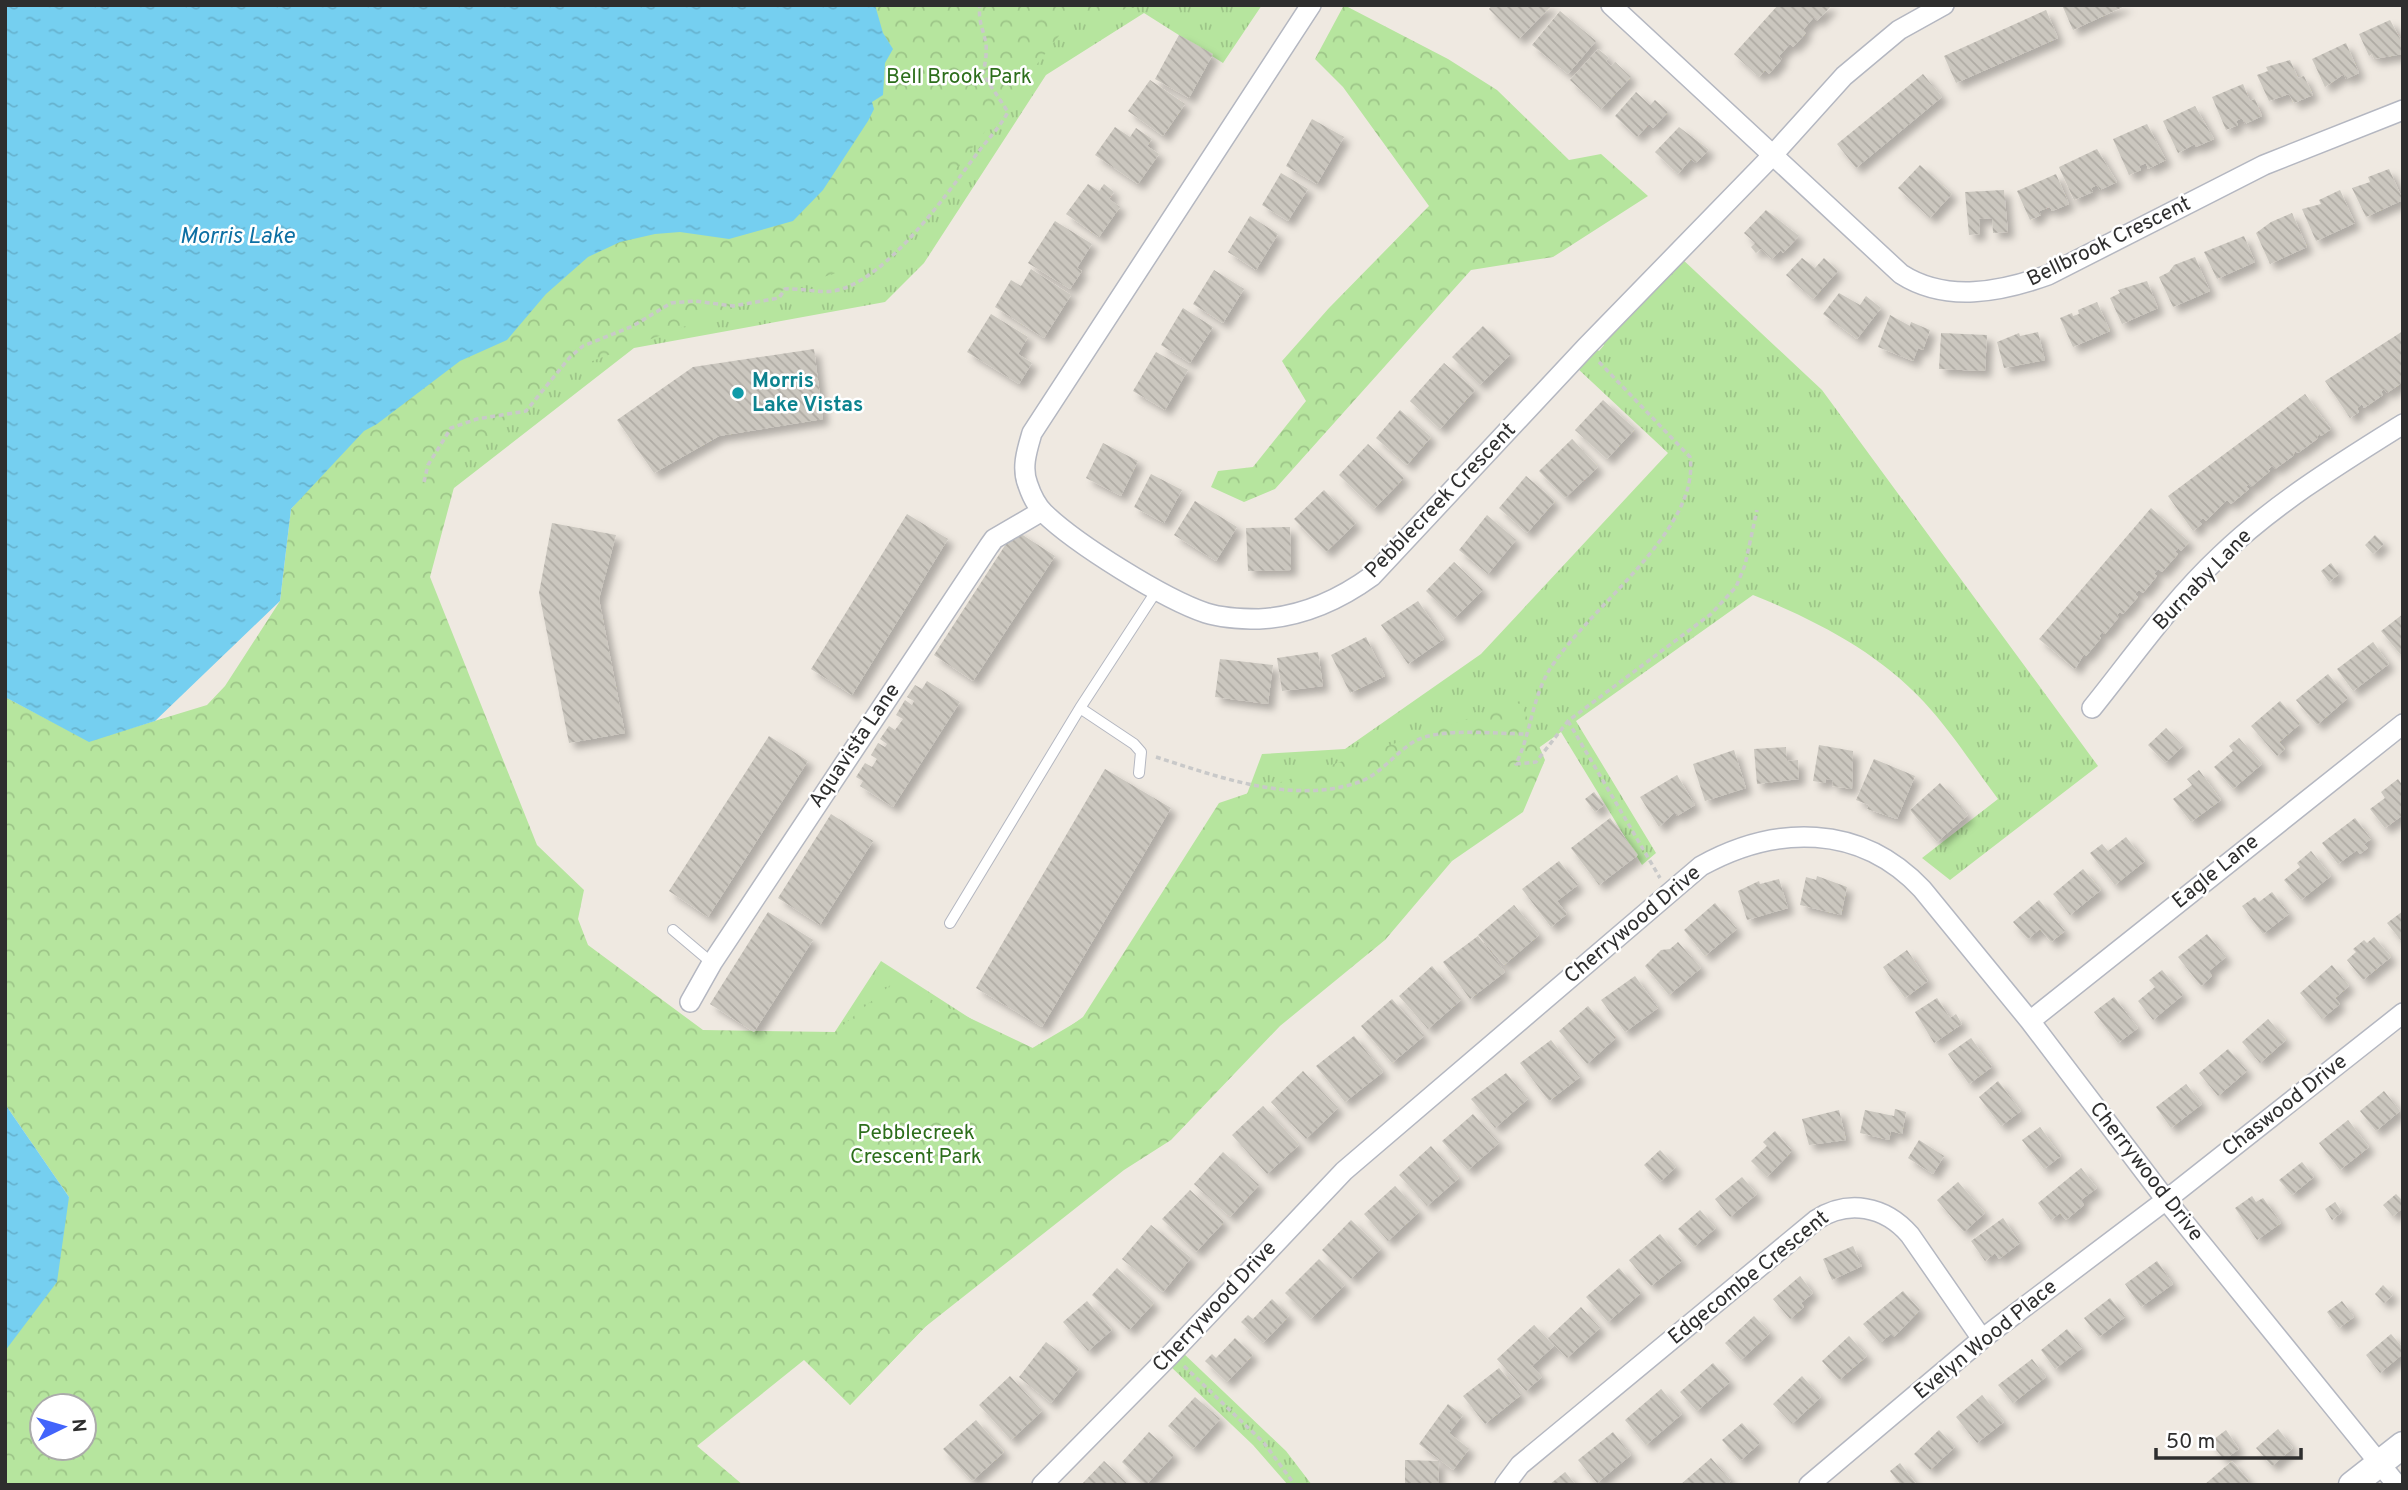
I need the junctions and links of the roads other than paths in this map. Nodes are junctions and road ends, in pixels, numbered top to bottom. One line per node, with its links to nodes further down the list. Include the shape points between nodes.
1 (1311, 5): 7 (street, Pebblecreek Crescent, via 1032,433 1025,474)
2 (1611, 5): 5 (street, Bellbrook Crescent)
3 (1944, 5): 5 (street, Pebblecreek Crescent, via 1899,30 1844,76)
4 (2403, 110): 5 (street, Bellbrook Crescent, via 2264,165 2048,275 1985,292 1956,292 1912,281)
5 (1771, 157): 8 (street, Pebblecreek Crescent, via 1586,347 1391,559 1351,591 1329,603 1259,619 1209,614)
6 (2403, 424): 10 (street, Burnaby Lane, via 2326,473 2219,556)
7 (1042, 511): 8 (street, Pebblecreek Crescent); 15 (street, Aquavista Lane, via 994,539)
8 (1157, 590): 9 (lane)
9 (1080, 708): 12 (lane, via 1140,752); 13 (lane)
10 (2092, 708)
11 (2403, 724): 18 (street, Eagle Lane)
12 (1139, 773)
13 (950, 923)
14 (673, 930): 15 (lane)
15 (712, 963): 16 (street, Aquavista Lane)
16 (690, 1002)
17 (2403, 1013): 19 (street, Chaswood Drive)
18 (2029, 1021): 19 (street, Cherrywood Drive); 23 (street, Cherrywood Drive, via 1907,873 1882,857 1823,838 1759,841 1730,850 1701,866 1344,1171)
19 (2166, 1200): 20 (street, Evelyn Wood Place); 22 (street, Cherrywood Drive)
20 (1982, 1339): 24 (street, Edgecombe Crescent, via 1905,1230 1877,1211 1838,1209 1805,1228 1516,1469); 25 (street, Evelyn Wood Place)
21 (2403, 1446): 22 (street)
22 (2381, 1463): 26 (street); 27 (street, Cherrywood Drive)
23 (1042, 1485)
24 (1505, 1485)
25 (1809, 1485)
26 (2352, 1485)
27 (2397, 1485)

